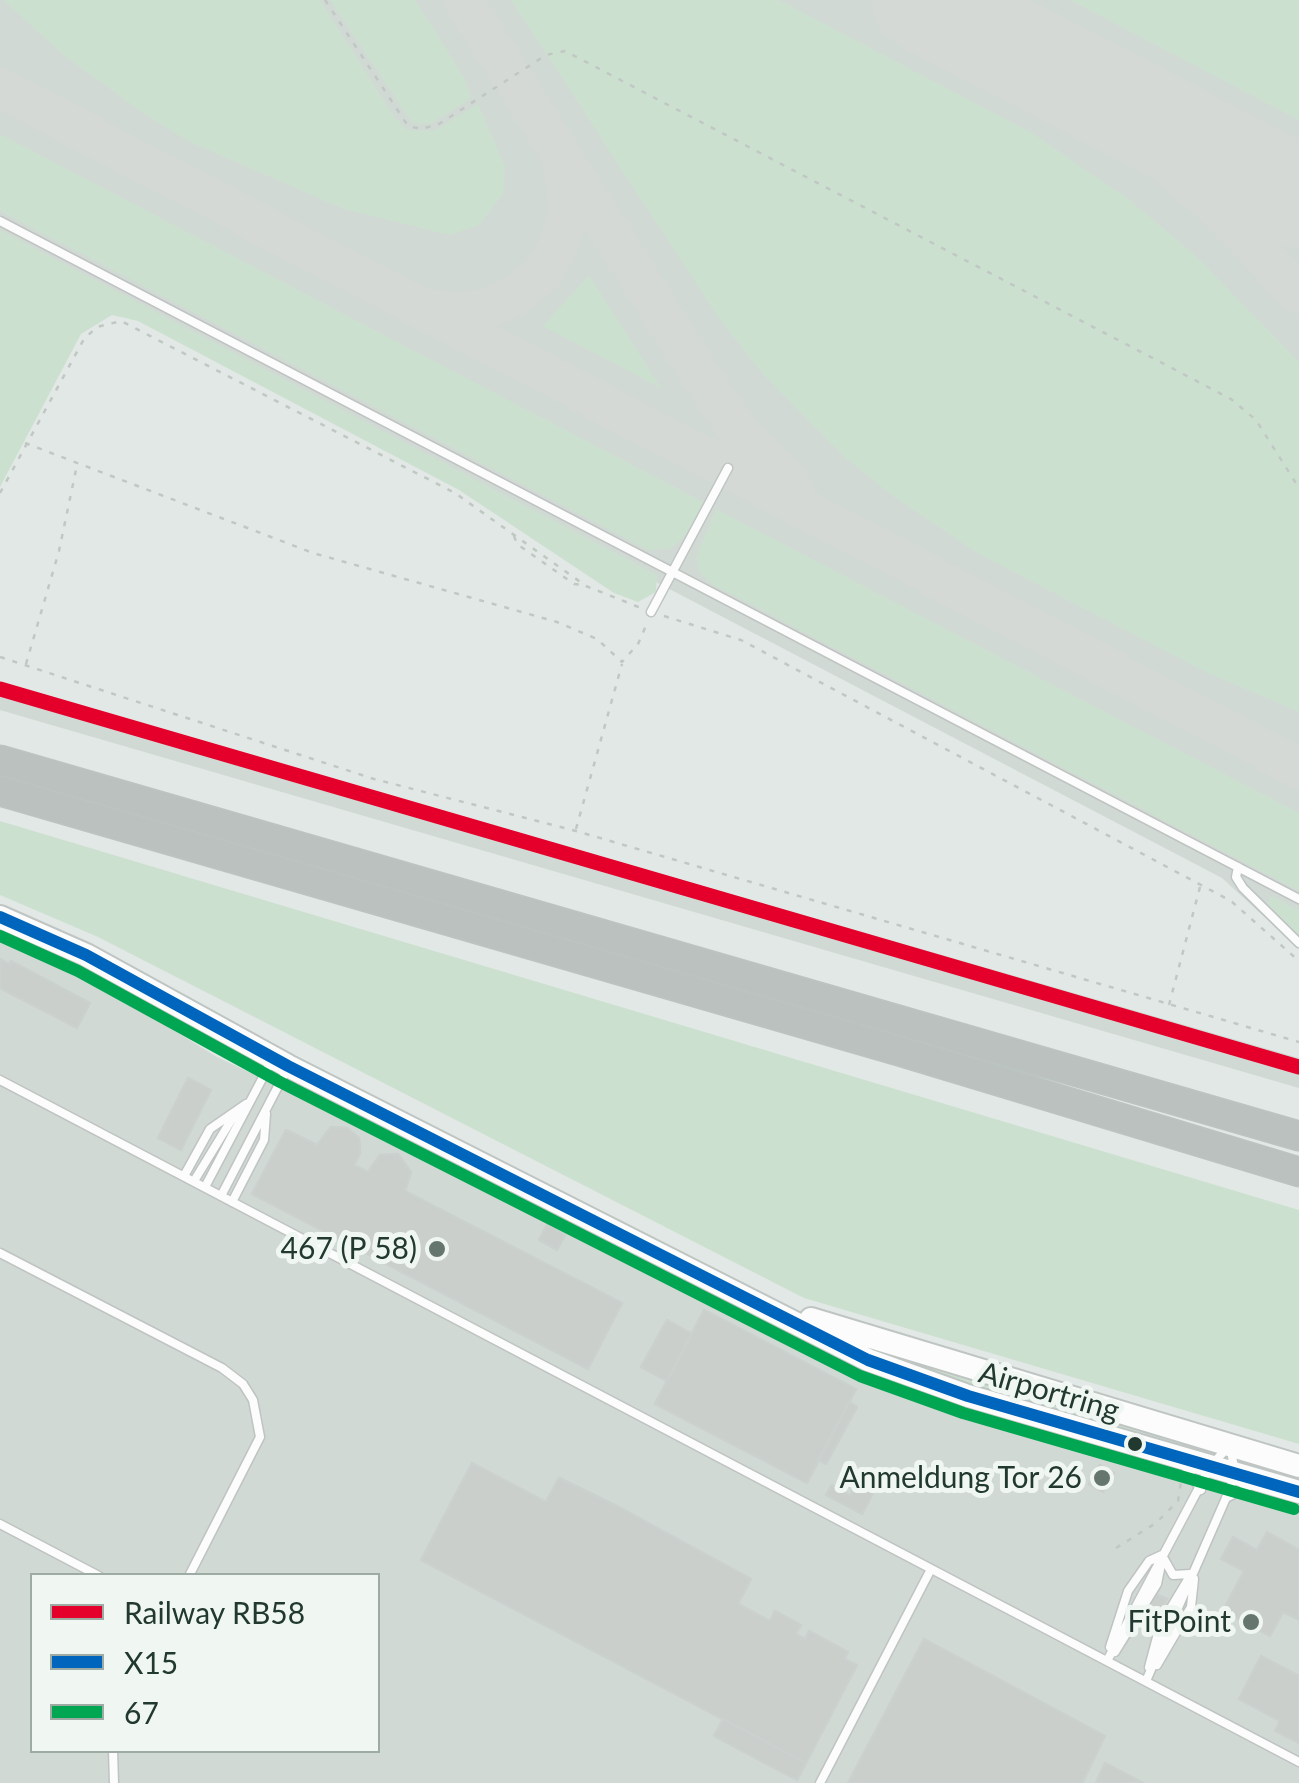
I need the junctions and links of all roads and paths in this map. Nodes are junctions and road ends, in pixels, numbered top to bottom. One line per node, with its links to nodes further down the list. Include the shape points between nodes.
1 (324, 0): 6 (path, via 408,126 439,124 546,55 565,52 1231,399 1256,420)
2 (0, 222): 9 (lane)
3 (24, 443): 4 (path); 7 (path); 8 (path, via 84,339 97,327 121,321 455,493)
4 (77, 464): 13 (path, via 313,553 557,622 597,640); 14 (path)
5 (728, 468): 9 (lane)
6 (1299, 488)
7 (0, 494)
8 (514, 535): 10 (path); 10 (path, via 516,544)
9 (674, 576): 11 (lane); 18 (lane)
10 (586, 586): 11 (path)
11 (652, 612): 13 (path); 19 (path, via 741,640)
12 (0, 657): 14 (path)
13 (622, 662): 17 (path)
14 (26, 664): 17 (path, via 374,779)
15 (0, 760): 30 (highway)
16 (0, 791): 31 (highway)
17 (576, 831): 24 (path)
18 (1238, 867): 20 (lane); 22 (lane, via 1243,888)
19 (1200, 886): 23 (path, via 1232,901); 24 (path)
20 (1299, 898)
21 (0, 917): 26 (street, Airportring, via 86,955)
22 (1299, 944)
23 (1299, 962)
24 (1169, 1005): 25 (path)
25 (1299, 1042)
26 (280, 1062): 28 (lane); 29 (lane); 38 (street, Airportring)
27 (0, 1080): 32 (lane)
28 (250, 1102): 32 (lane, via 210,1129); 33 (lane, via 227,1122); 34 (lane)
29 (266, 1110): 35 (lane); 36 (lane, via 264,1140)
30 (1299, 1136)
31 (1299, 1172)
32 (184, 1176): 33 (lane)
33 (194, 1181): 34 (lane)
34 (204, 1187): 35 (lane)
35 (222, 1196): 36 (lane)
36 (232, 1202): 51 (lane)
37 (0, 1252): 53 (lane, via 243,1384 260,1437)
38 (688, 1269): 39 (street, Airportring, via 871,1339); 40 (street, Airportring, via 920,1381)
39 (1230, 1444): 41 (lane); 42 (street, Airportring); 43 (lane)
40 (1178, 1466): 41 (street, Airportring); 45 (lane); 49 (path, via 1178,1500)
41 (1210, 1466): 43 (street, Airportring); 45 (lane)
42 (1299, 1466)
43 (1234, 1474): 44 (street, Airportring); 47 (lane)
44 (1260, 1481): 46 (street, Airportring); 47 (lane)
45 (1201, 1490): 50 (lane)
46 (1299, 1492)
47 (1226, 1498): 54 (lane)
48 (0, 1524): 52 (lane)
49 (1116, 1548)
50 (1162, 1555): 54 (lane, via 1173,1575); 55 (lane, via 1148,1602); 55 (lane, via 1149,1561 1128,1591)
51 (931, 1569): 55 (lane); 60 (lane)
52 (92, 1573)
53 (191, 1573)
54 (1193, 1573): 56 (lane, via 1160,1626); 56 (lane, via 1191,1607)
55 (1107, 1661): 56 (lane)
56 (1146, 1681): 58 (lane)
57 (113, 1753): 59 (lane)
58 (1299, 1762)
59 (114, 1783)
60 (820, 1783)

